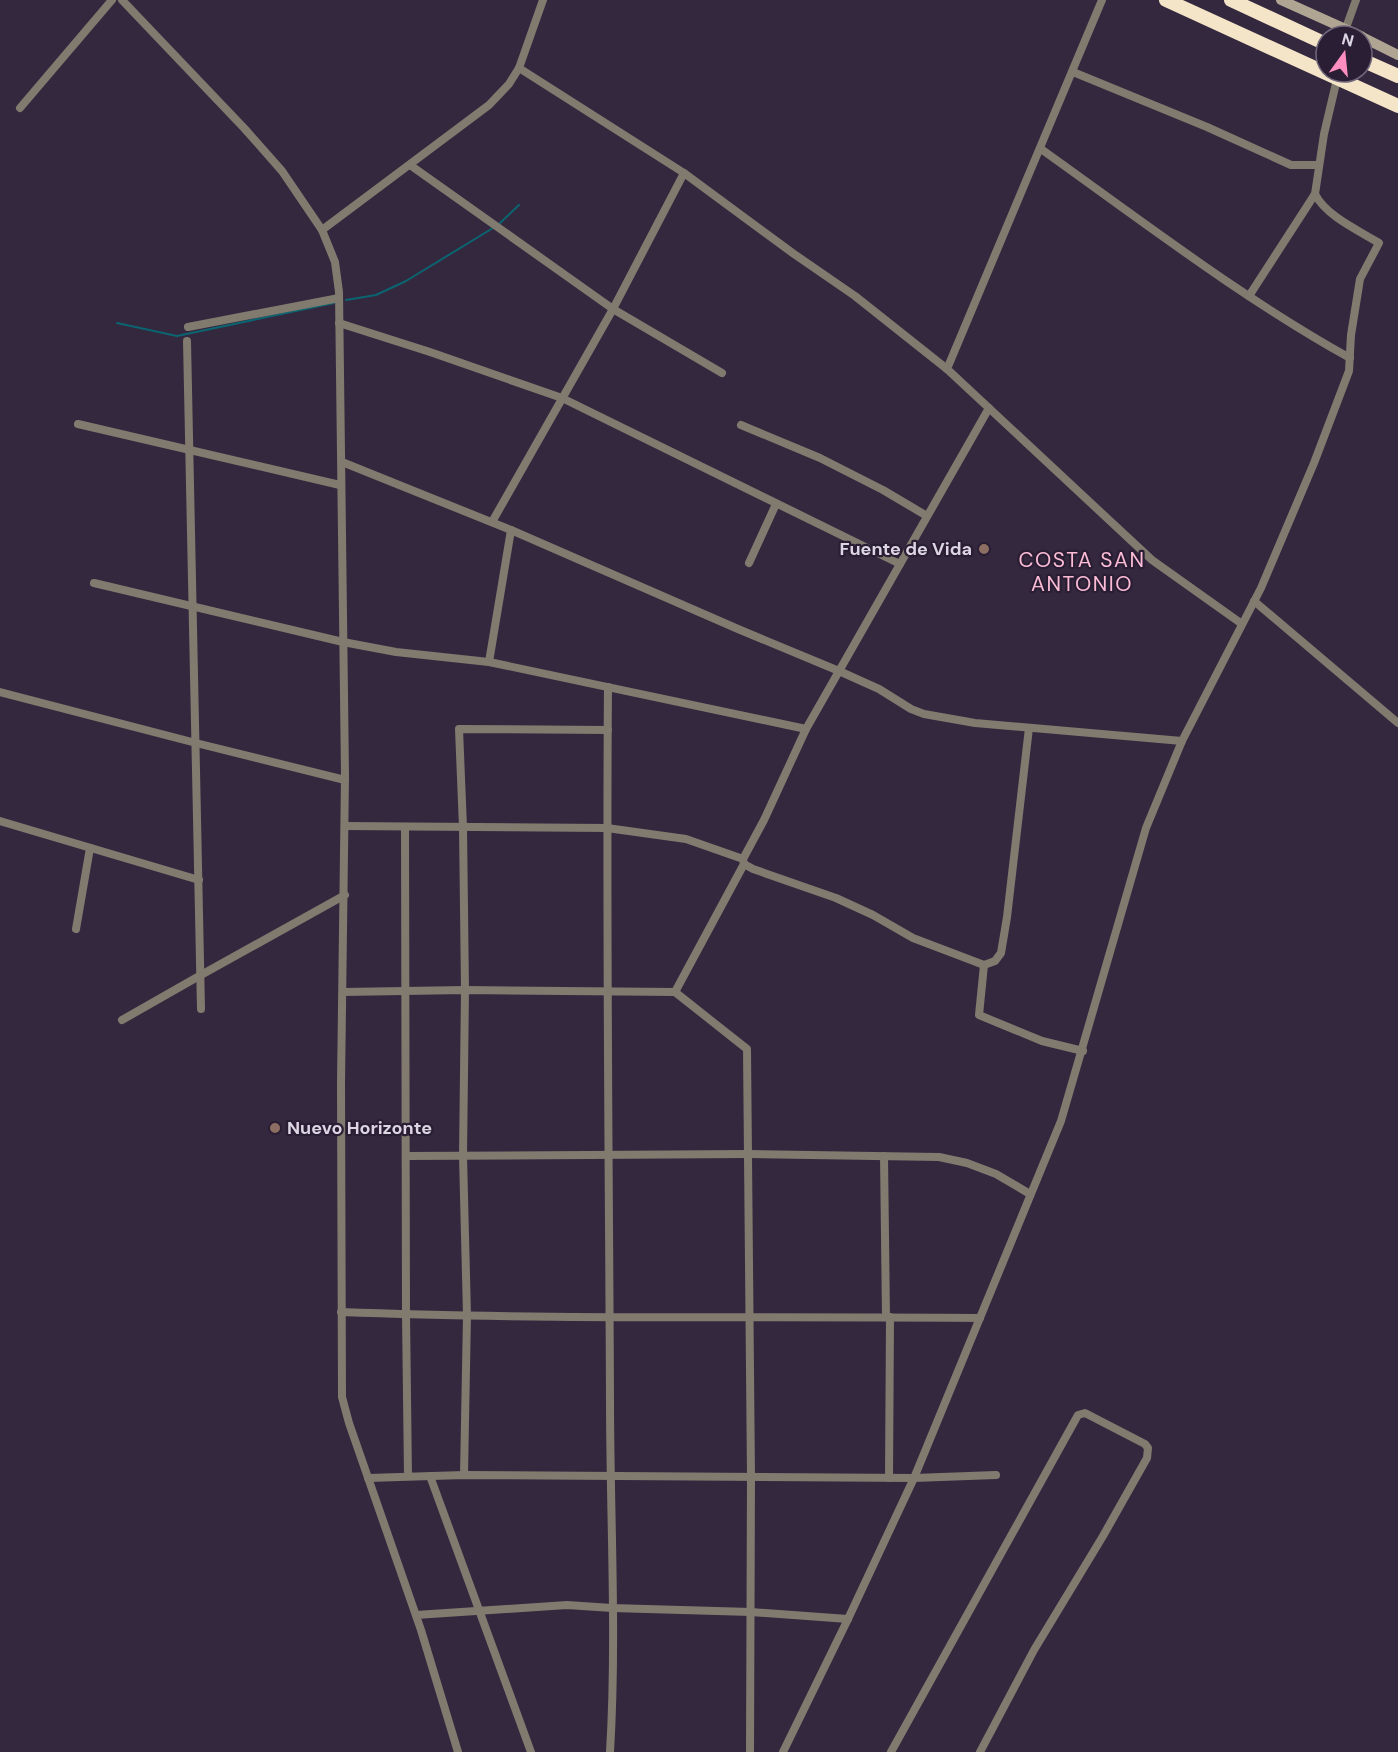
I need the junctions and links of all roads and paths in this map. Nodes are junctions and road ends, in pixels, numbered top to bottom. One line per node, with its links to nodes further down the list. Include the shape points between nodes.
1 (111, 0): 22 (street)
2 (122, 0): 28 (street, via 282,171)
3 (543, 0): 15 (street)
4 (1102, 0): 17 (street)
5 (1166, 0): 16 (highway)
6 (1231, 0): 11 (highway)
7 (1281, 0): 9 (street)
8 (1356, 0): 10 (street)
9 (1329, 24)
10 (1348, 24)
11 (1314, 38)
12 (1374, 43): 13 (street)
13 (1398, 55)
14 (1374, 65): 18 (highway)
15 (519, 68): 24 (street, via 489,105); 26 (street)
16 (1314, 68)
17 (1073, 72): 23 (street); 25 (street, via 1292,165)
18 (1398, 76)
19 (1336, 84): 25 (street)
20 (1348, 84): 21 (highway)
21 (1398, 106)
22 (20, 108)
23 (1041, 149): 29 (street); 36 (street)
24 (410, 165): 28 (street); 31 (street)
25 (1319, 165): 27 (street)
26 (684, 173): 31 (street); 36 (street, via 855,296)
27 (1315, 194): 29 (street); 35 (street, via 1330,212 1379,243 1360,279)
28 (322, 230): 30 (street, via 335,262)
29 (1249, 296): 35 (street)
30 (339, 298): 32 (street); 33 (street)
31 (612, 309): 37 (street); 38 (street)
32 (339, 323): 38 (street); 43 (street)
33 (188, 327)
34 (187, 341): 42 (street)
35 (1350, 358): 52 (street, via 1349,371 1314,463)
36 (947, 369): 39 (street)
37 (722, 373)
38 (562, 398): 45 (street); 47 (street)
39 (989, 408): 46 (street); 54 (street, via 1152,560)
40 (78, 424): 42 (street)
41 (741, 425): 46 (street, via 820,458)
42 (189, 450): 44 (street); 53 (street)
43 (342, 462): 44 (street); 47 (street)
44 (340, 484): 55 (street)
45 (776, 504): 49 (street); 50 (street)
46 (927, 516): 50 (street)
47 (492, 522): 48 (street)
48 (511, 530): 56 (street); 57 (street)
49 (749, 563)
50 (900, 564): 57 (street)
51 (94, 583): 53 (street)
52 (1254, 601): 54 (street); 60 (street)
53 (192, 606): 55 (street); 65 (street)
54 (1242, 624): 64 (street)
55 (343, 642): 56 (street); 66 (street)
56 (489, 662): 58 (street)
57 (839, 671): 61 (street, via 924,714); 62 (street)
58 (608, 687): 62 (street); 63 (street)
59 (0, 692): 65 (street)
60 (1398, 723)
61 (1029, 728): 64 (street); 77 (street, via 1001,953 995,962)
62 (806, 729): 73 (street)
63 (608, 730): 70 (street, via 459,729); 71 (street)
64 (1182, 741): 86 (street, via 1146,828)
65 (196, 743): 66 (street); 74 (street)
66 (345, 780): 68 (street)
67 (0, 821): 72 (street)
68 (345, 826): 69 (street); 75 (street)
69 (405, 827): 70 (street); 79 (street)
70 (463, 827): 71 (street); 80 (street)
71 (607, 828): 73 (street, via 686,839); 82 (street)
72 (90, 848): 74 (street); 76 (street)
73 (744, 861): 77 (street, via 753,869 836,898 913,938); 83 (street)
74 (199, 880): 78 (street)
75 (345, 895): 78 (street); 81 (street)
76 (76, 929)
77 (984, 965): 86 (street, via 979,1015 1042,1041)
78 (201, 975): 84 (street); 85 (street)
79 (405, 990): 80 (street); 81 (street); 89 (street)
80 (465, 990): 82 (street); 90 (street)
81 (343, 992): 93 (street)
82 (608, 992): 83 (street); 87 (street)
83 (675, 992): 88 (street, via 747,1049)
84 (201, 1009)
85 (122, 1020)
86 (1083, 1051): 92 (street, via 1061,1121)
87 (609, 1154): 88 (street); 90 (street); 96 (street)
88 (748, 1154): 91 (street); 97 (street)
89 (406, 1156): 90 (street); 94 (street)
90 (463, 1156): 95 (street)
91 (884, 1156): 92 (street, via 939,1156 967,1162); 98 (street)
92 (1030, 1194): 99 (street)
93 (341, 1312): 94 (street); 106 (street, via 342,1397)
94 (406, 1315): 95 (street); 102 (street)
95 (467, 1315): 96 (street); 100 (street)
96 (609, 1317): 97 (street); 104 (street)
97 (750, 1317): 98 (street); 105 (street)
98 (888, 1317): 99 (street); 107 (street)
99 (980, 1317): 108 (street)
100 (464, 1475): 103 (street); 104 (street)
101 (996, 1475): 108 (street)
102 (408, 1476): 103 (street); 106 (street)
103 (430, 1476): 110 (street)
104 (610, 1476): 105 (street); 109 (street)
105 (751, 1477): 107 (street); 111 (street)
106 (368, 1478): 112 (street)
107 (889, 1478): 108 (street)
108 (914, 1478): 113 (street)
109 (612, 1608): 110 (street, via 567,1605); 111 (street); 116 (street)
110 (480, 1611): 112 (street); 115 (street)
111 (751, 1612): 113 (street); 117 (street)
112 (416, 1615): 114 (street)
113 (848, 1618): 118 (street)
114 (458, 1752)
115 (531, 1752)
116 (610, 1752)
117 (750, 1752)
118 (783, 1752)
119 (891, 1752): 120 (street, via 1078,1415 1085,1413 1145,1444 1147,1458 1034,1650)
120 (980, 1752)

